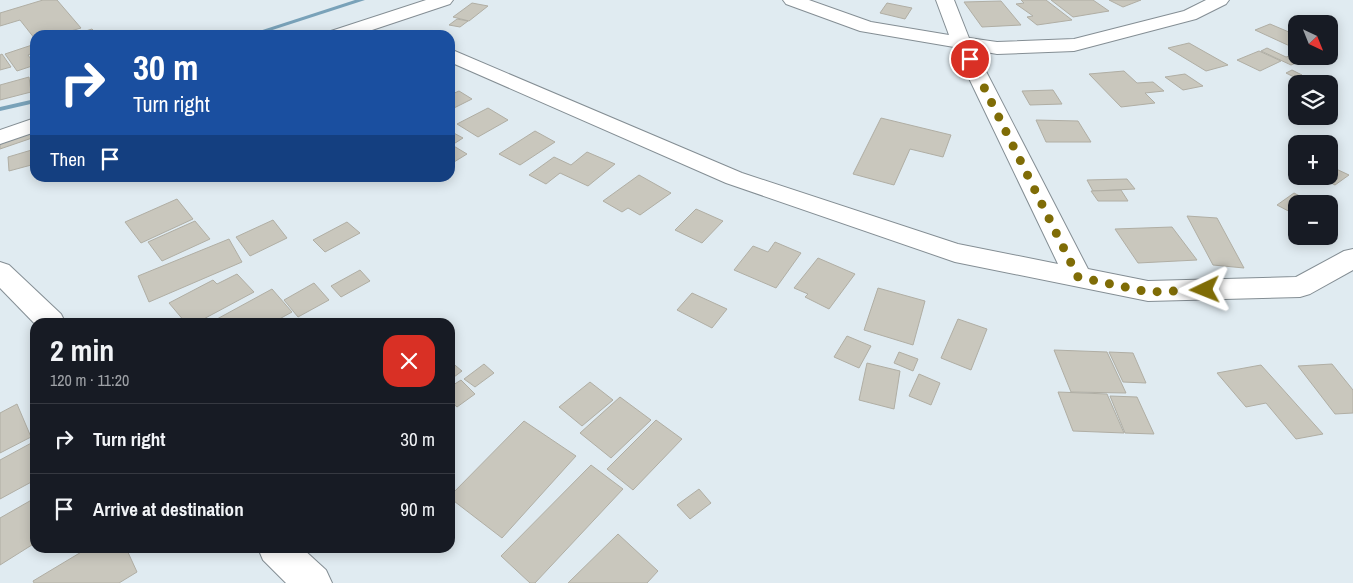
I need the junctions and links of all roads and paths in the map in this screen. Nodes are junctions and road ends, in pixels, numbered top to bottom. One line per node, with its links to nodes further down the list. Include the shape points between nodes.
1 (444, 0): 5 (street)
2 (792, 0): 8 (street, via 867,27)
3 (945, 0): 8 (street)
4 (1220, 0): 8 (street, via 1190,15 1074,45 997,48)
5 (376, 23): 6 (street); 7 (street)
6 (354, 30)
7 (392, 30)
8 (962, 43): 14 (street)
9 (455, 57): 14 (street, via 734,178 955,253)
10 (30, 128): 11 (street)
11 (0, 137)
12 (1353, 258): 14 (street, via 1300,287 1148,292)
13 (0, 272): 15 (street)
14 (1078, 277)
15 (47, 318)
16 (281, 553): 17 (street)
17 (313, 583)

